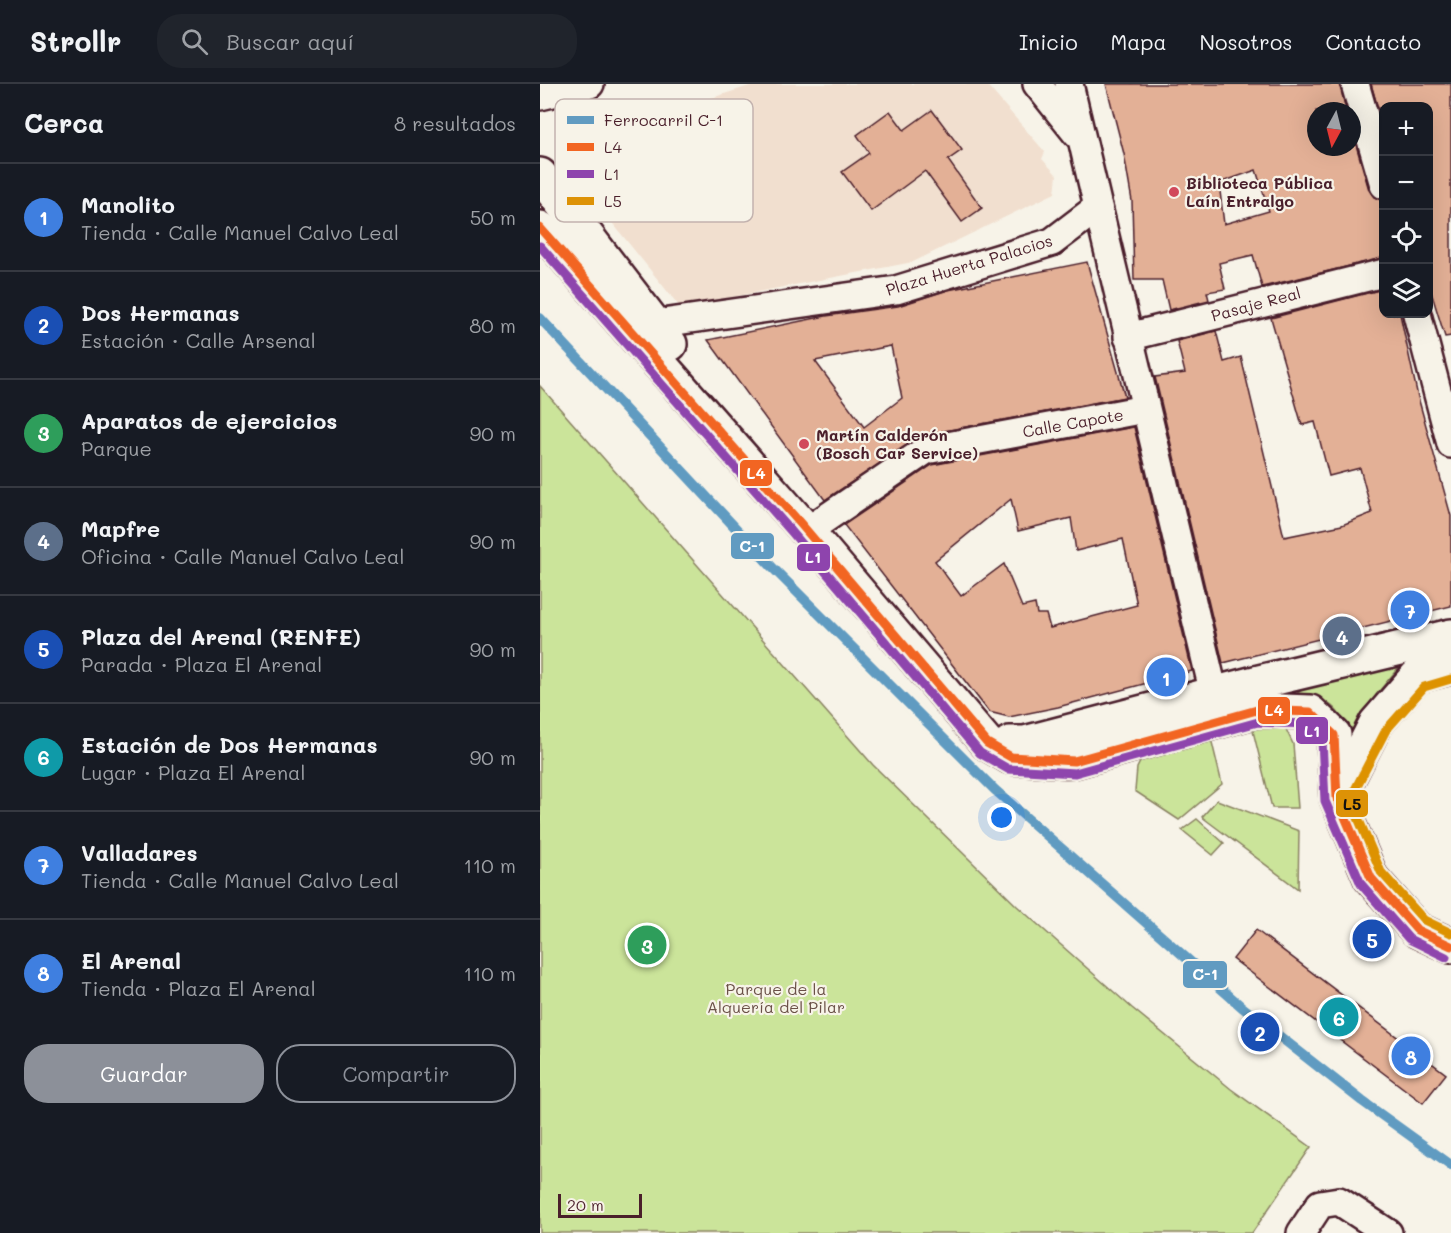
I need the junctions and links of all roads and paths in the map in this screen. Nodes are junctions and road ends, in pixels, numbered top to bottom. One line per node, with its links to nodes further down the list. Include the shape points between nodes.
1 (590, 84): 5 (street)
2 (1037, 84): 6 (street)
3 (1069, 84): 6 (street)
4 (1355, 84): 7 (street)
5 (540, 96)
6 (1082, 140): 10 (street)
7 (1379, 171)
8 (540, 175): 9 (street)
9 (555, 197)
10 (1098, 207): 15 (street, Plaza Huerta Palacios, via 1052,242 896,290); 16 (street)
11 (572, 222): 15 (street)
12 (540, 228): 15 (street)
13 (1379, 274): 16 (street, Pasaje Real)
14 (1418, 318): 18 (street)
15 (640, 323): 19 (street)
16 (1128, 337): 17 (street)
17 (1145, 410): 19 (street, Calle Capote, via 926,450); 22 (street, Calle Capote)
18 (1451, 444)
19 (803, 527): 23 (street)
20 (1451, 636): 22 (street)
21 (1451, 667): 24 (street, via 1417,676 1376,723)
22 (1214, 694): 23 (street, via 1025,743)
23 (987, 743): 24 (street, via 1011,757 1074,760 1257,710 1310,712 1334,735)
24 (1337, 798): 25 (street, via 1371,878 1417,930)
25 (1451, 946)
26 (1301, 1233): 27 (street, via 1320,1204 1339,1202)
27 (1388, 1233)

